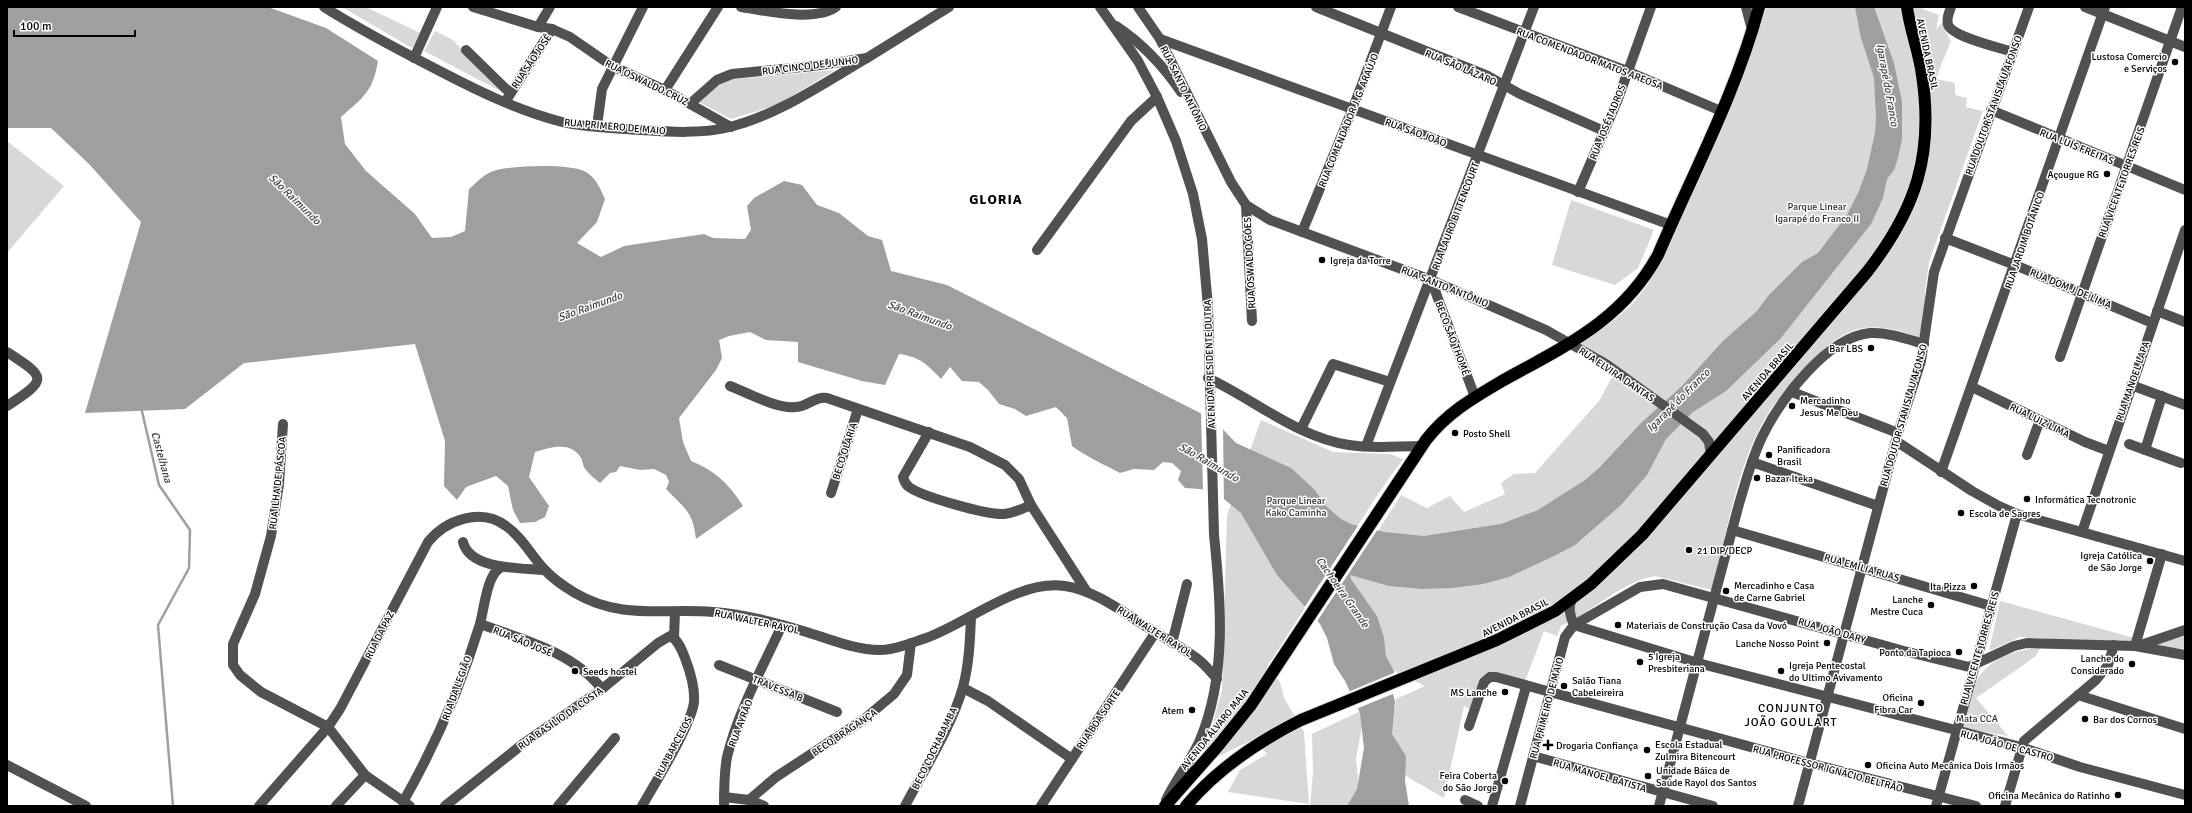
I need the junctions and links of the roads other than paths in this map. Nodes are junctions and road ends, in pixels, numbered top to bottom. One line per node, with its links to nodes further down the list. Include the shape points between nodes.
1 (324, 7): 36 (street, RUA PRIMERO DE MAIO)
2 (437, 7): 36 (street)
3 (473, 7): 26 (street, RUA OSWALDO CRUZ)
4 (550, 7): 26 (street)
5 (643, 7): 38 (street)
6 (718, 7): 41 (street)
7 (741, 7): 8 (street, via 824,14)
8 (836, 7)
9 (949, 7): 37 (street, RUA CINCO DE JUNHO)
10 (1100, 7): 25 (street, AVENIDA PRESIDENTE DUTRA)
11 (1138, 7): 31 (street)
12 (1316, 7): 30 (street, RUA SÃO LÁZARO)
13 (1391, 7): 30 (street, RUA COMENDADOR J. G. ARAÚJO)
14 (1458, 7): 29 (street, RUA COMENDADOR MATOS AREOSA)
15 (1534, 7): 29 (street, RUA LAURO BITTENCOURT)
16 (1651, 7): 39 (street, RUA JOSÉ TADROS)
17 (1746, 7): 28 (street)
18 (1759, 7): 28 (highway)
19 (1907, 7): 95 (highway, AVENIDA BRASIL, via 1922,73 1926,108 1926,136 1921,169 1912,200 1887,247 1868,272)
20 (2029, 7): 35 (street, RUA DOUTOR STANISLAU AFONSO)
21 (2085, 7): 23 (street)
22 (2182, 7): 32 (street, RUA VICENTE TORRES REIS)
23 (2103, 10): 32 (street); 52 (street, RUA JARDIM BOTÂNICO)
24 (1949, 12): 35 (street, via 1948,25 1956,33)
25 (1110, 22): 42 (street, AVENIDA PRESIDENTE DUTRA, via 1138,61); 50 (street, via 1142,45 1165,68)
26 (538, 27): 27 (street, RUA OSWALDO CRUZ)
27 (552, 29): 38 (street, RUA OSWALDO CRUZ, via 570,37); 43 (street, RUA SÃO JOSÉ)
28 (1752, 32): 47 (highway)
29 (1524, 33): 39 (street, RUA COMENDADOR MATOS AREOSA); 40 (street, RUA LAURO BITTENCOURT)
30 (1381, 34): 40 (street, RUA SÃO LÁZARO, via 1488,76); 45 (street, RUA COMENDADOR J. G. ARAÚJO)
31 (1160, 39): 45 (street, RUA SÃO JOÃO); 50 (street, RUA SANTO ANTÔNIO)
32 (2171, 41): 33 (street); 54 (street, RUA VICENTE TORRES REIS)
33 (2185, 47)
34 (466, 50): 43 (street)
35 (2013, 52): 46 (street, RUA DOUTOR STANISLAU AFONSO)
36 (414, 58): 43 (street, RUA PRIMERO DE MAIO)
37 (868, 58): 44 (street, RUA CINCO DE JUNHO, via 732,74 717,80); 49 (street, RUA PRIMERO DE MAIO, via 770,114)
38 (612, 66): 41 (street, RUA OSWALDO CRUZ); 48 (street, via 600,98)
39 (1627, 71): 47 (street, RUA COMENDADOR MATOS AREOSA); 51 (street, RUA JOSÉ TADROS)
40 (1503, 85): 51 (street, RUA SÃO LÁZARO); 53 (street, RUA LAURO BITTENCOURT)
41 (665, 90): 44 (street, RUA OSWALDO CRUZ)
42 (1156, 97): 62 (street, via 1131,122); 74 (street, AVENIDA PRESIDENTE DUTRA, via 1185,167 1200,232 1208,307)
43 (507, 98): 48 (street, RUA PRIMERO DE MAIO, via 565,122)
44 (691, 103): 49 (street, RUA OSWALDO CRUZ)
45 (1353, 108): 53 (street, RUA SÃO JOÃO); 59 (street, RUA COMENDADOR J. G. ARAÚJO)
46 (1991, 110): 52 (street, RUA LUÍS FREITAS); 61 (street, RUA DOUTOR STANISLAU AFONSO)
47 (1721, 111): 58 (highway)
48 (597, 126): 49 (street, RUA PRIMERO DE MAIO, via 684,132)
49 (731, 126)
50 (1204, 130): 57 (street, RUA SANTO ANTÔNIO)
51 (1604, 131): 56 (street, RUA JOSÉ TADROS)
52 (2058, 140): 54 (street, RUA LUÍS FREITAS); 63 (street, RUA JARDIM BOTÂNICO)
53 (1477, 155): 56 (street, RUA SÃO JOÃO); 64 (street, RUA LAURO BITTENCOURT)
54 (2127, 166): 55 (street, RUA LUÍS FREITAS); 65 (street, RUA VICENTE TORRES REIS)
55 (2185, 190)
56 (1578, 192): 58 (street, RUA SÃO JOÃO)
57 (1246, 205): 59 (street, RUA SANTO ANTÔNIO, via 1270,220); 67 (street, RUA OSWALDO GÓES)
58 (1671, 225): 70 (highway, via 1651,268 1635,292 1604,320)
59 (1302, 232): 64 (street, RUA SANTO ANTÔNIO)
60 (2184, 236): 66 (street, RUA MANOEL LAPA)
61 (1945, 238): 63 (street, RUA DOM J DE LIMA); 71 (street, RUA DOUTOR STANISLAU AFONSO, via 1934,272)
62 (1036, 250)
63 (2016, 265): 65 (street, RUA DOM J DE LIMA); 78 (street, RUA JARDIM BOTÂNICO)
64 (1431, 280): 70 (street, RUA SANTO ANTÔNIO, via 1530,322); 75 (street, RUA LAURO BITTENCOURT); 81 (street, BECO SÃO THOMÉ)
65 (2082, 293): 69 (street, RUA DOM J DE LIMA); 73 (street, RUA VICENTE TORRES REIS)
66 (2157, 311): 68 (street); 69 (street, RUA MANOEL LAPA)
67 (1252, 321)
68 (2185, 322)
69 (2152, 323): 76 (street, RUA MANOEL LAPA)
70 (1571, 343): 81 (highway); 95 (street, RUA ELVIRA DANTAS, via 1606,364 1696,429 1709,442)
71 (1924, 344): 79 (street, via 1881,333 1856,336 1831,350); 89 (street, RUA DOUTOR STANISLAU AFONSO)
72 (7, 352): 83 (street, via 37,372 38,376 35,385)
73 (2060, 357)
74 (1208, 378): 87 (street); 135 (street, AVENIDA PRESIDENTE DUTRA, via 1219,597)
75 (1390, 382): 87 (street, via 1333,364); 91 (street, RUA LAURO BITTENCOURT)
76 (2131, 385): 80 (street); 94 (street, RUA MANOEL LAPA)
77 (730, 386): 84 (street, via 789,407 803,406 820,397)
78 (1972, 387): 85 (street, RUA LUIZ LIMA); 99 (street, RUA JARDIM BOTÂNICO)
79 (1792, 392): 89 (street); 97 (street, via 1772,418)
80 (2162, 396): 82 (street); 93 (street)
81 (1475, 397): 92 (highway, via 1444,420)
82 (2185, 405)
83 (7, 406)
84 (858, 408): 88 (street); 100 (street, BECO OLARIA)
85 (2040, 420): 94 (street, RUA LUIZ LIMA); 96 (street)
86 (283, 424): 149 (street, RUA ILHA DE PÁSCOA, via 279,484 271,536 255,594 233,644 233,665 240,675 261,692)
87 (1301, 429): 91 (street, via 1340,444)
88 (929, 432): 101 (street, via 976,450 1005,465 1019,479); 101 (street, via 903,476 908,486 962,506 994,514 1014,512)
89 (1897, 437): 99 (street); 102 (street, RUA DOUTOR STANISLAU AFONSO)
90 (2130, 444): 93 (street)
91 (1366, 446): 92 (street)
92 (1422, 446): 177 (highway, AVENIDA ÁLVARO MAIA, via 1278,665 1235,725)
93 (2145, 450): 98 (street)
94 (2109, 451): 105 (street, RUA MANOEL LAPA)
95 (1711, 455): 115 (highway, AVENIDA BRASIL, via 1626,552)
96 (2027, 455)
97 (1752, 462): 102 (street); 104 (street)
98 (2181, 463)
99 (1942, 472): 103 (street, via 1991,502)
100 (831, 493)
101 (1031, 505): 114 (street)
102 (1878, 506): 110 (street, RUA DOUTOR STANISLAU AFONSO)
103 (2017, 514): 105 (street); 117 (street, RUA VICENTE TORRES REIS)
104 (1732, 530): 110 (street, RUA EMÍLIA RUAS); 116 (street)
105 (2082, 532): 108 (street)
106 (428, 542): 112 (street, RUA WALTER RAYOL, via 437,531 454,522 478,516 505,524); 149 (street, RUA DA PAZ, via 353,686)
107 (463, 542): 111 (street, via 468,553)
108 (2162, 554): 109 (street); 132 (street)
109 (2185, 560)
110 (1862, 567): 117 (street, RUA EMÍLIA RUAS); 127 (street, RUA DOUTOR STANISLAU AFONSO)
111 (500, 568): 112 (street); 122 (street, RUA DA LEGIÃO, via 491,579)
112 (544, 570): 119 (street, RUA WALTER RAYOL, via 575,593 605,607 632,612)
113 (1187, 584): 130 (street)
114 (1087, 592): 121 (street, RUA WALTER RAYOL, via 1062,585 1039,588 1017,594); 126 (street, RUA WALTER RAYOL, via 1110,603)
115 (1576, 595): 118 (highway, AVENIDA BRASIL); 120 (street, via 1572,599)
116 (1714, 598): 124 (street, RUA JOÃO DARY, via 1663,584 1650,584 1629,592); 127 (street, RUA JOÃO DARY); 136 (street)
117 (1991, 606): 138 (street, RUA VICENTE TORRES REIS)
118 (1555, 610): 120 (street); 178 (highway, AVENIDA BRASIL, via 1497,640 1301,720 1249,748 1224,767)
119 (675, 612): 123 (street, RUA WALTER RAYOL, via 725,613); 128 (street)
120 (1569, 614): 124 (street)
121 (971, 617): 129 (street, RUA WALTER RAYOL); 142 (street, BECO COCHABAMBA, via 971,641)
122 (480, 624): 143 (street, RUA SÃO JOSÉ, via 547,649 587,673); 167 (street, RUA DA LEGIÃO, via 443,726)
123 (782, 625): 129 (street, RUA WALTER RAYOL, via 847,644 879,650); 139 (street, RUA AYRÃO)
124 (1574, 625): 136 (street, RUA JOÃO DE CASTRO); 144 (street, RUA PRIMEIRO DE MAIO, via 1565,637)
125 (2185, 630): 132 (street)
126 (1155, 633): 130 (street, RUA WALTER RAYOL); 157 (street, RUA BOA SORTE)
127 (1844, 634): 138 (street, RUA JOÃO DARY, via 1904,651); 146 (street, RUA DOUTOR STANISLAU AFONSO)
128 (675, 639): 143 (street, RUA BASÍLIO DA COSTA, via 670,636 658,643); 173 (street, RUA BARCELOS, via 687,665 694,692 694,704 691,715)
129 (911, 643): 163 (street, BECO BRAGANÇA, via 907,675 894,694 863,720 776,777)
130 (1172, 643): 134 (street, RUA WALTER RAYOL)
131 (2114, 645): 132 (street); 138 (street, via 2027,643 2014,646); 145 (street, via 2105,670)
132 (2136, 646): 133 (street)
133 (2185, 655)
134 (1197, 658): 135 (street); 140 (street, RUA WALTER RAYOL)
135 (1218, 659): 140 (street, AVENIDA PRESIDENTE DUTRA)
136 (1698, 663): 146 (street, RUA JOÃO DE CASTRO); 150 (street)
137 (719, 665): 139 (street, TRAVESSA B)
138 (1974, 666): 152 (street, RUA VICENTE TORRES REIS)
139 (756, 679): 147 (street, TRAVESSA B); 165 (street, RUA AYRÃO, via 731,742 725,769)
140 (1217, 679): 154 (street, AVENIDA PRESIDENTE DUTRA)
141 (1526, 687): 144 (street, RUA PROFESSOR IGNÁCIO BELTRÃO); 148 (street, RUA PROFESSOR IGNÁCIO BELTRÃO, via 1490,677 1484,682); 180 (street)
142 (962, 688): 157 (street, via 988,701); 175 (street, BECO COCHABAMBA, via 951,717)
143 (602, 689): 171 (street, RUA BASÍLIO DA COSTA, via 524,743)
144 (1550, 694): 150 (street, RUA PROFESSOR IGNÁCIO BELTRÃO); 156 (street, RUA PRIMEIRO DE MAIO)
145 (2078, 695): 151 (street); 155 (street, via 2028,736)
146 (1828, 698): 152 (street, RUA JOÃO DE CASTRO); 158 (street, RUA DOUTOR STANISLAU AFONSO)
147 (837, 712)
148 (1469, 726)
149 (328, 727): 160 (street, RUA ILHA DE PÁSCOA); 169 (street, RUA DA PAZ)
150 (1680, 728): 158 (street, RUA PROFESSOR IGNÁCIO BELTRÃO); 161 (street)
151 (2185, 729)
152 (1956, 731): 155 (street, RUA JOÃO DE CASTRO); 166 (street, RUA VICENTE TORRES REIS)
153 (615, 738): 172 (street)
154 (1200, 742): 177 (street, AVENIDA ÁLVARO MAIA, via 1169,793)
155 (2021, 747): 162 (street, RUA JOÃO DE CASTRO, via 2080,767); 186 (street)
156 (1533, 756): 161 (street, RUA MANOEL BATISTA); 181 (street, RUA PRIMEIRO DE MAIO)
157 (1072, 759): 176 (street, RUA BOA SORTE)
158 (1809, 763): 166 (street, RUA PROFESSOR IGNÁCIO BELTRÃO); 184 (street, RUA DOUTOR STANISLAU AFONSO)
159 (7, 765): 168 (street)
160 (365, 775): 167 (street, RUA ILHA DE PÁSCOA); 170 (street)
161 (1663, 793): 182 (street); 183 (street, RUA MANOEL BATISTA)
162 (2185, 795)
163 (749, 800): 165 (street); 174 (street)
164 (1465, 800): 179 (street)
165 (724, 801)
166 (1937, 801): 185 (street, RUA PROFESSOR IGNÁCIO BELTRÃO)
167 (405, 805)
168 (86, 806)
169 (259, 806)
170 (336, 806)
171 (445, 806)
172 (558, 806)
173 (642, 806)
174 (764, 806)
175 (905, 806)
176 (1041, 806)
177 (1164, 806)
178 (1186, 806)
179 (1478, 806)
180 (1492, 806)
181 (1520, 806)
182 (1659, 806)
183 (1713, 806)
184 (1798, 806)
185 (1976, 806)
186 (2005, 806)

